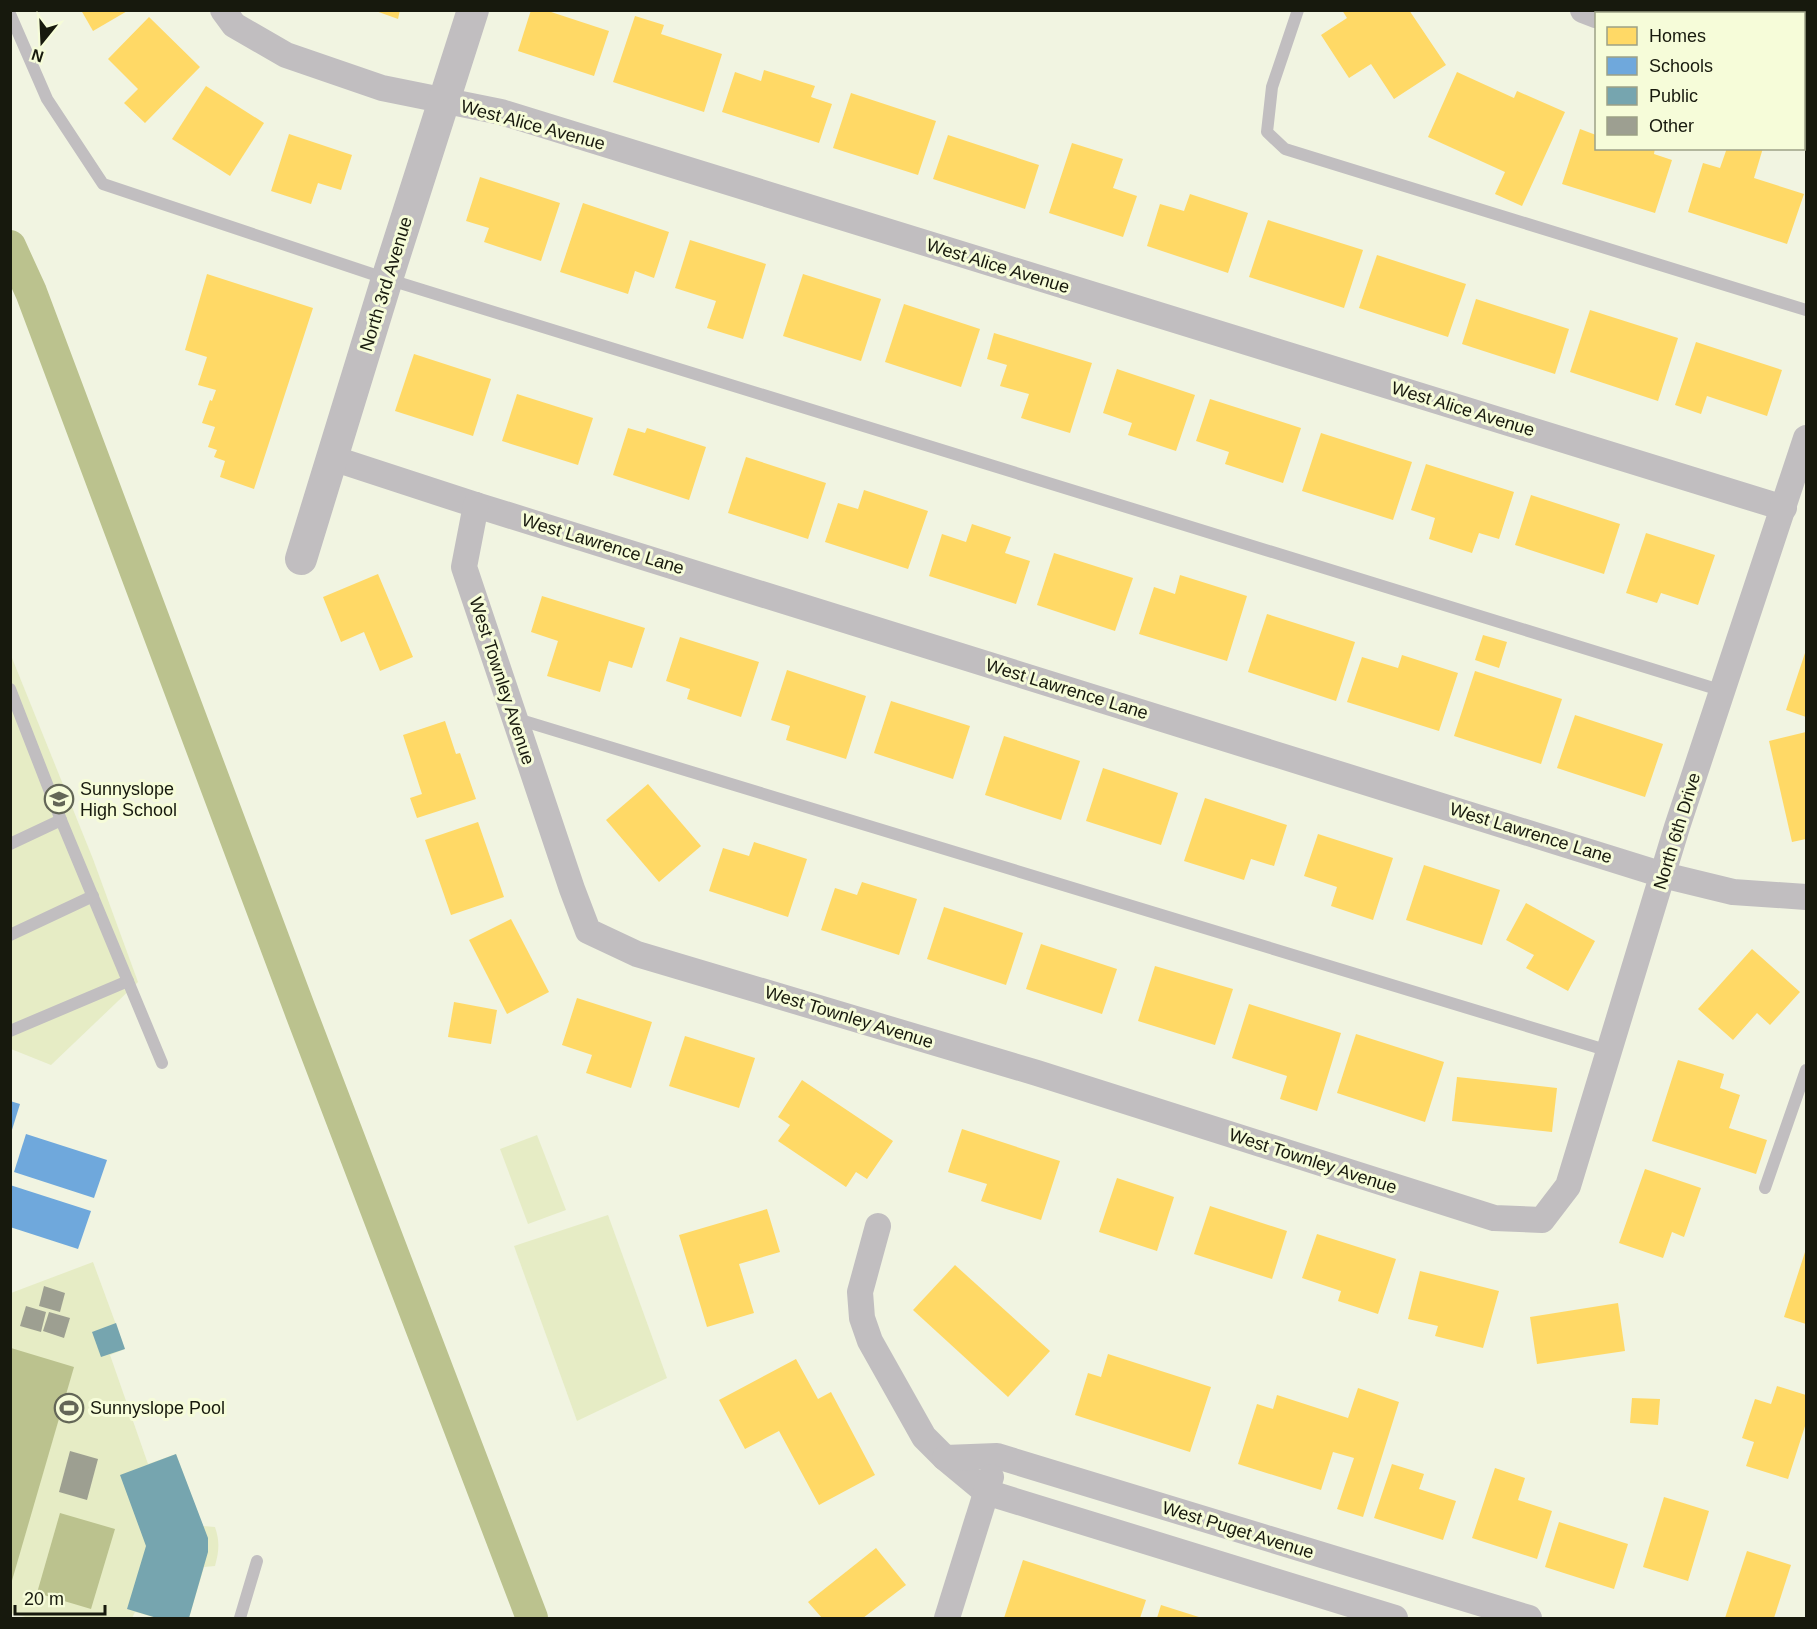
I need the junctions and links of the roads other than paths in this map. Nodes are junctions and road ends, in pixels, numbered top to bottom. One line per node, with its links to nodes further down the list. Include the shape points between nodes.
1 (223, 10): 5 (street, West Alice Avenue, via 234,25 286,55 382,88)
2 (473, 10): 5 (street, North 3rd Avenue)
3 (1298, 10): 7 (lane, via 1272,87 1267,132 1285,149)
4 (10, 14): 6 (lane, via 46,99 103,183)
5 (444, 101): 6 (street, North 3rd Avenue); 11 (street, West Alice Avenue, via 512,116)
6 (387, 279): 9 (street, North 3rd Avenue); 14 (lane)
7 (1806, 310)
8 (1806, 438): 11 (street, North 6th Drive)
9 (332, 458): 10 (street, West Lawrence Lane); 12 (street, North 3rd Avenue)
10 (476, 505): 15 (street, West Townley Avenue, via 464,567); 18 (street, West Lawrence Lane)
11 (1784, 507): 14 (street, North 6th Drive)
12 (301, 559)
13 (10, 688): 16 (lane)
14 (1723, 691): 18 (street, North 6th Drive)
15 (514, 718): 24 (lane); 28 (street, West Townley Avenue, via 588,931 637,954 1037,1073 1494,1218)
16 (61, 820): 17 (lane); 19 (lane)
17 (10, 843)
18 (1664, 874): 20 (street, West Lawrence Lane, via 1733,892); 24 (street, North 6th Drive)
19 (93, 896): 21 (lane); 22 (lane)
20 (1806, 897)
21 (10, 935)
22 (128, 981): 23 (lane); 25 (lane)
23 (10, 1031)
24 (1609, 1051): 28 (street, North 6th Drive, via 1568,1186)
25 (162, 1063)
26 (1806, 1070): 27 (lane)
27 (1765, 1188)
28 (1542, 1220)
29 (878, 1226): 31 (street, via 860,1292 862,1318 870,1341 924,1437)
30 (997, 1456): 31 (street, West Puget Avenue); 32 (street); 33 (street, West Puget Avenue)
31 (945, 1458): 32 (street)
32 (986, 1492): 35 (street); 37 (street)
33 (1253, 1535): 35 (street); 39 (street, West Puget Avenue)
34 (257, 1561): 36 (lane)
35 (1241, 1571): 38 (street)
36 (240, 1618)
37 (947, 1618)
38 (1395, 1618)
39 (1529, 1618)

